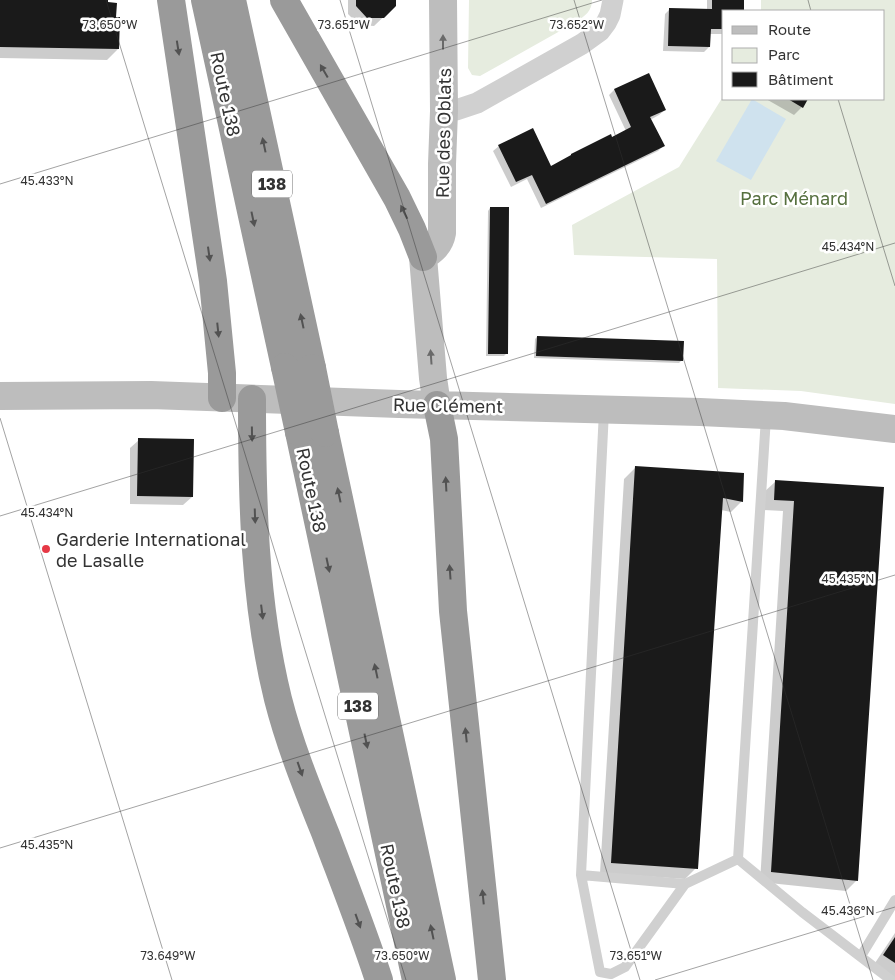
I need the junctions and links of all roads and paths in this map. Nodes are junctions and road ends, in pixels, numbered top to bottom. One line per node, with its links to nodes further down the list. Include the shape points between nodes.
1 (171, 0): 11 (highway, one-way to 11, via 213,281)
2 (205, 0): 9 (highway, Route 138 / 138, one-way to 9)
3 (232, 0): 9 (highway, Route 138 / 138, one-way to 3)
4 (284, 0): 8 (highway, one-way to 4, via 397,198)
5 (443, 0): 7 (main road, Rue des Oblats, one-way to 5)
6 (613, 0): 7 (street, via 606,23 582,44 478,102)
7 (444, 111): 8 (main road, Rue des Oblats, via 441,241)
8 (423, 257): 13 (main road, one-way to 8)
9 (298, 368): 17 (highway, Route 138 / 138, bridge)
10 (0, 396): 11 (main road, Rue Clément, via 116,394)
11 (222, 398): 12 (main road, Rue Clément)
12 (252, 399): 13 (main road, Rue Clément); 23 (highway, one-way to 23, via 257,563 272,672 299,766)
13 (438, 405): 14 (main road, Rue Clément); 26 (highway, one-way to 13, via 454,619 444,439)
14 (604, 410): 15 (main road, Rue Clément); 19 (lane)
15 (766, 415): 16 (main road, Rue Clément); 18 (lane)
16 (895, 429)
17 (312, 432): 24 (highway, Route 138 / 138, one-way to 24); 25 (highway, Route 138 / 138, one-way to 17)
18 (738, 859): 20 (lane); 22 (lane)
19 (581, 875): 20 (lane); 20 (lane, via 600,972 611,974 625,967)
20 (685, 884)
21 (895, 900): 22 (lane)
22 (861, 956): 27 (lane)
23 (379, 980)
24 (416, 980)
25 (442, 980)
26 (492, 980)
27 (891, 980)

